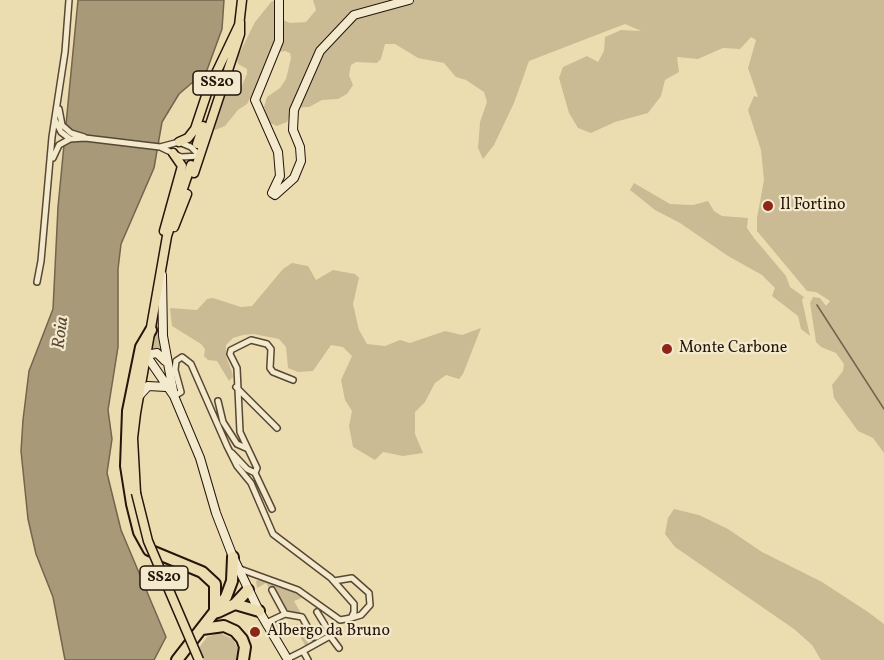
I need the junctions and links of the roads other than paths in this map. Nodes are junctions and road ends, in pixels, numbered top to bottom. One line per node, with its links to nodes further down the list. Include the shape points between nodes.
1 (69, 0): 6 (street)
2 (242, 0): 5 (main road, SS20)
3 (279, 0): 4 (main road, via 279,41 255,100 278,152 280,176 272,193 275,195 294,178 301,161 292,124 294,110 320,51 354,15)
4 (409, 0)
5 (240, 22): 11 (main road, via 208,90 195,129); 12 (main road, SS20); 15 (main road, via 240,34)
6 (58, 104): 7 (street); 9 (street, via 62,125)
7 (54, 120): 8 (street); 10 (street)
8 (61, 132): 9 (street); 10 (street)
9 (70, 136): 13 (street); 16 (street, via 59,145)
10 (52, 137): 16 (street)
11 (184, 141): 13 (street); 15 (street)
12 (197, 144)
13 (160, 147): 14 (street)
14 (178, 156): 15 (street); 18 (main road, via 181,171 165,219)
15 (200, 156): 18 (main road)
16 (52, 161): 20 (street)
17 (191, 165): 18 (main road, SS20)
18 (164, 252): 19 (main road, SS20)
19 (162, 265): 21 (main road, SS20); 23 (main road)
20 (37, 282)
21 (151, 330): 22 (main road, SS20); 44 (highway, via 141,347 128,411 126,466 132,504 139,532 149,550 209,577 217,590)
22 (146, 355): 23 (main road, via 157,353); 25 (main road); 28 (main road, SS20)
23 (167, 363): 27 (main road)
24 (292, 380): 26 (street, via 270,368 271,349 267,344 251,340 236,346 230,354 237,368)
25 (166, 387): 27 (main road); 28 (main road, via 148,386)
26 (236, 387): 30 (street); 31 (street, via 240,432)
27 (174, 396): 32 (street, via 181,392 175,370 176,361 182,357 191,364); 35 (main road, via 200,458)
28 (138, 397): 52 (main road, SS20, bridge, via 133,438 136,493 148,542)
29 (218, 401): 31 (street, via 223,422 237,444)
30 (277, 428)
31 (247, 448): 33 (street, via 257,468)
32 (229, 450): 33 (street); 38 (street, via 251,483 273,534)
33 (255, 473): 34 (street)
34 (272, 508)
35 (233, 557): 36 (main road); 41 (highway)
36 (238, 568): 37 (street); 39 (main road)
37 (256, 576): 39 (street); 46 (street, via 298,590 340,620)
38 (334, 581): 46 (street, via 354,604); 46 (street, via 352,578 369,593 370,605 361,615)
39 (247, 586): 41 (highway); 42 (main road)
40 (272, 590): 45 (street)
41 (231, 601): 42 (highway); 44 (highway)
42 (259, 611): 47 (main road)
43 (317, 612): 45 (street, via 328,630 317,637 313,637 302,617)
44 (216, 613): 48 (highway)
45 (285, 614): 47 (street)
46 (351, 618)
47 (266, 623): 54 (main road)
48 (200, 632): 51 (highway); 53 (highway, via 224,626 235,631 242,639)
49 (339, 648): 50 (street, via 330,636)
50 (303, 651): 54 (street); 55 (street)
51 (177, 660)
52 (199, 660)
53 (243, 660)
54 (288, 660)
55 (308, 660)

